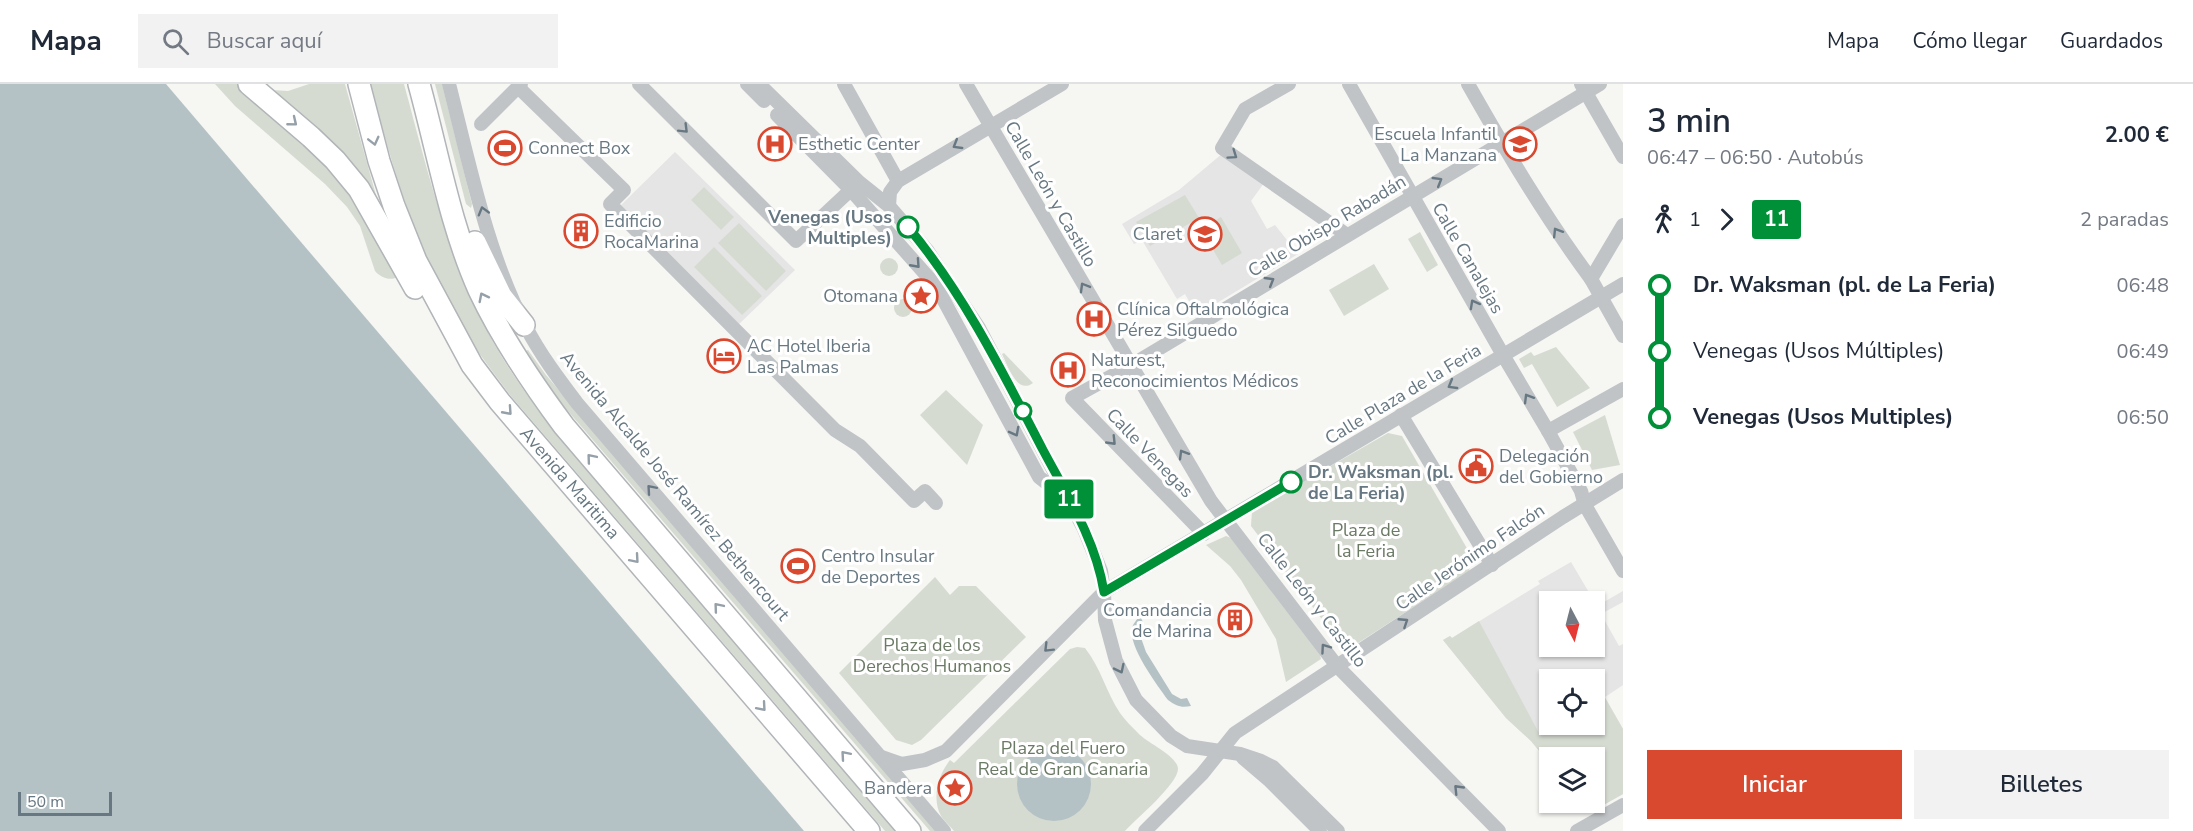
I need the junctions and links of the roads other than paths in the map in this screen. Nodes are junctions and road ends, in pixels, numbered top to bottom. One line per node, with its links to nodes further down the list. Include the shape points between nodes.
1 (249, 84): 34 (highway, one-way to 34, via 311,137 360,189 434,322)
2 (359, 84): 34 (highway, Avenida Maritima, one-way to 34, via 401,224 416,261)
3 (419, 84): 17 (highway, Avenida Maritima)
4 (449, 84): 31 (street, Avenida Alcalde José Ramírez Bethencourt, one-way to 4, via 498,262)
5 (747, 84): 23 (street)
6 (759, 84): 23 (street)
7 (844, 84): 22 (street)
8 (966, 84): 19 (street, Calle León y Castillo)
9 (1062, 84): 19 (street)
10 (1289, 84): 27 (street, one-way to 27, via 1245,109 1222,148)
11 (1349, 84): 24 (street, Calle Canalejas)
12 (1468, 84): 20 (street)
13 (1600, 84): 16 (street, Calle Obispo Rabadán)
14 (520, 85): 18 (street); 41 (street, via 624,190 610,204 834,430 860,446 914,501 925,491)
15 (642, 85): 23 (street, one-way to 23, via 796,241)
16 (1583, 88): 20 (street, Calle Obispo Rabadán); 21 (street)
17 (425, 107): 31 (highway, via 477,249 501,296); 55 (highway, Avenida Maritima, one-way to 17, via 564,426 532,383 479,289 452,216)
18 (481, 124)
19 (991, 125): 22 (street, one-way to 22); 35 (street, Calle León y Castillo, one-way to 19)
20 (1501, 143): 24 (street, Calle Obispo Rabadán, one-way to 20); 28 (street, one-way to 20)
21 (1623, 157)
22 (898, 181): 25 (street, via 890,192)
23 (855, 186): 25 (street); 47 (street, one-way to 47, via 936,286 1039,477 1054,489)
24 (1412, 197): 27 (street, Calle Obispo Rabadán); 33 (street, Calle Canalejas, one-way to 24)
25 (889, 206): 47 (street, via 927,250 979,328 1084,529)
26 (1623, 225): 28 (street)
27 (1347, 235): 35 (street, Calle Obispo Rabadán, one-way to 27)
28 (1591, 279): 30 (street)
29 (1623, 284): 30 (street, Calle Plaza de la Feria)
30 (1600, 297): 32 (street); 33 (street, Calle Plaza de la Feria)
31 (525, 325): 52 (street, Avenida Alcalde José Ramírez Bethencourt, one-way to 31, via 577,402 543,358)
32 (1623, 336)
33 (1503, 355): 38 (street, Calle Plaza de la Feria, one-way to 38); 39 (street, Calle Canalejas, one-way to 33)
34 (472, 365): 54 (highway, Avenida Maritima, one-way to 54)
35 (1130, 366): 37 (street, Calle Obispo Rabadán); 43 (street, Calle León y Castillo, one-way to 35)
36 (1623, 389): 39 (street)
37 (1072, 398): 44 (street, Calle Venegas, one-way to 44)
38 (1401, 415): 43 (street, Calle Plaza de la Feria); 45 (street)
39 (1548, 431): 42 (street, Calle Canalejas)
40 (1623, 480): 42 (street, Calle Jerónimo Falcón)
41 (936, 503)
42 (1585, 505): 45 (street, Calle Jerónimo Falcón); 46 (street, Calle Canalejas)
43 (1227, 521): 44 (street, Calle Plaza de la Feria); 49 (street, Calle León y Castillo, one-way to 43)
44 (1203, 534): 48 (street, Calle Plaza de la Feria)
45 (1492, 565): 49 (street, Calle Jerónimo Falcón, one-way to 45)
46 (1623, 571)
47 (1101, 572): 48 (street)
48 (1104, 592): 50 (street, one-way to 50, via 1109,639 1136,700 1187,746); 52 (street, Calle Plaza de la Feria, one-way to 52, via 946,751 902,764)
49 (1337, 666): 50 (street, via 1235,733); 60 (street, Calle León y Castillo, one-way to 49)
50 (1221, 751): 51 (street); 57 (street)
51 (1240, 754): 58 (street); 59 (street, via 1273,767)
52 (881, 757): 56 (street, Avenida Alcalde José Ramírez Bethencourt)
53 (1621, 810): 61 (street)
54 (869, 831)
55 (910, 831)
56 (944, 831)
57 (1145, 831)
58 (1320, 831)
59 (1338, 831)
60 (1499, 831)
61 (1577, 831)

